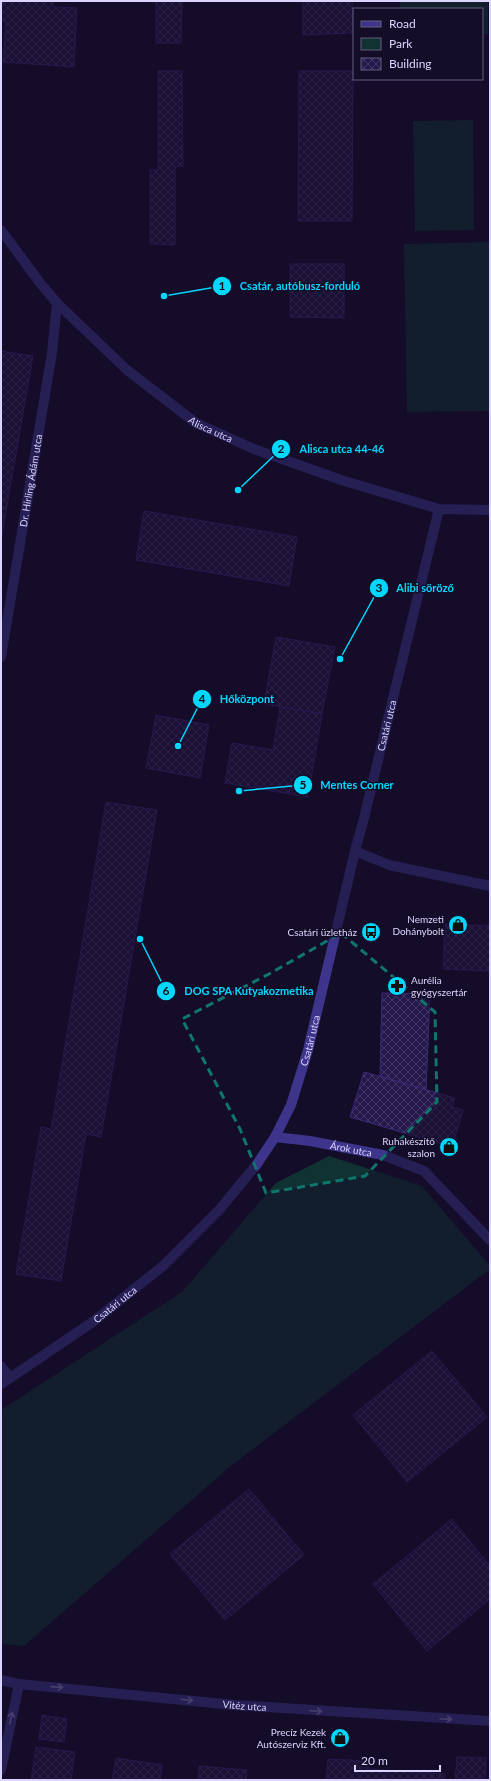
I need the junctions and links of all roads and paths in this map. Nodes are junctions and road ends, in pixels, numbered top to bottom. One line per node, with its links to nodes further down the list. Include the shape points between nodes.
1 (1, 230): 2 (street, Alisca utca)
2 (57, 303): 3 (street, Alisca utca, via 127,370 196,423 254,448 341,480); 5 (street, Dr. Hirling Ádám utca, via 52,353)
3 (439, 509): 4 (street, Alisca utca); 6 (street, Csatári utca)
4 (490, 510)
5 (1, 657)
6 (355, 851): 7 (street, via 389,864); 8 (street, Csatári utca, via 308,1050 291,1105)
7 (490, 886)
8 (275, 1137): 9 (street, Árok utca, via 383,1155 424,1171); 11 (street, Csatári utca, via 257,1164 220,1209 163,1266 94,1321)
9 (490, 1240)
10 (1, 1366): 11 (street)
11 (10, 1378): 12 (street, Csatári utca)
12 (1, 1384)
13 (1, 1680): 14 (street, Vitéz utca)
14 (19, 1684): 15 (street, Vitéz utca, one-way to 15, via 234,1705); 16 (street, one-way to 14)
15 (490, 1721)
16 (1, 1770)

